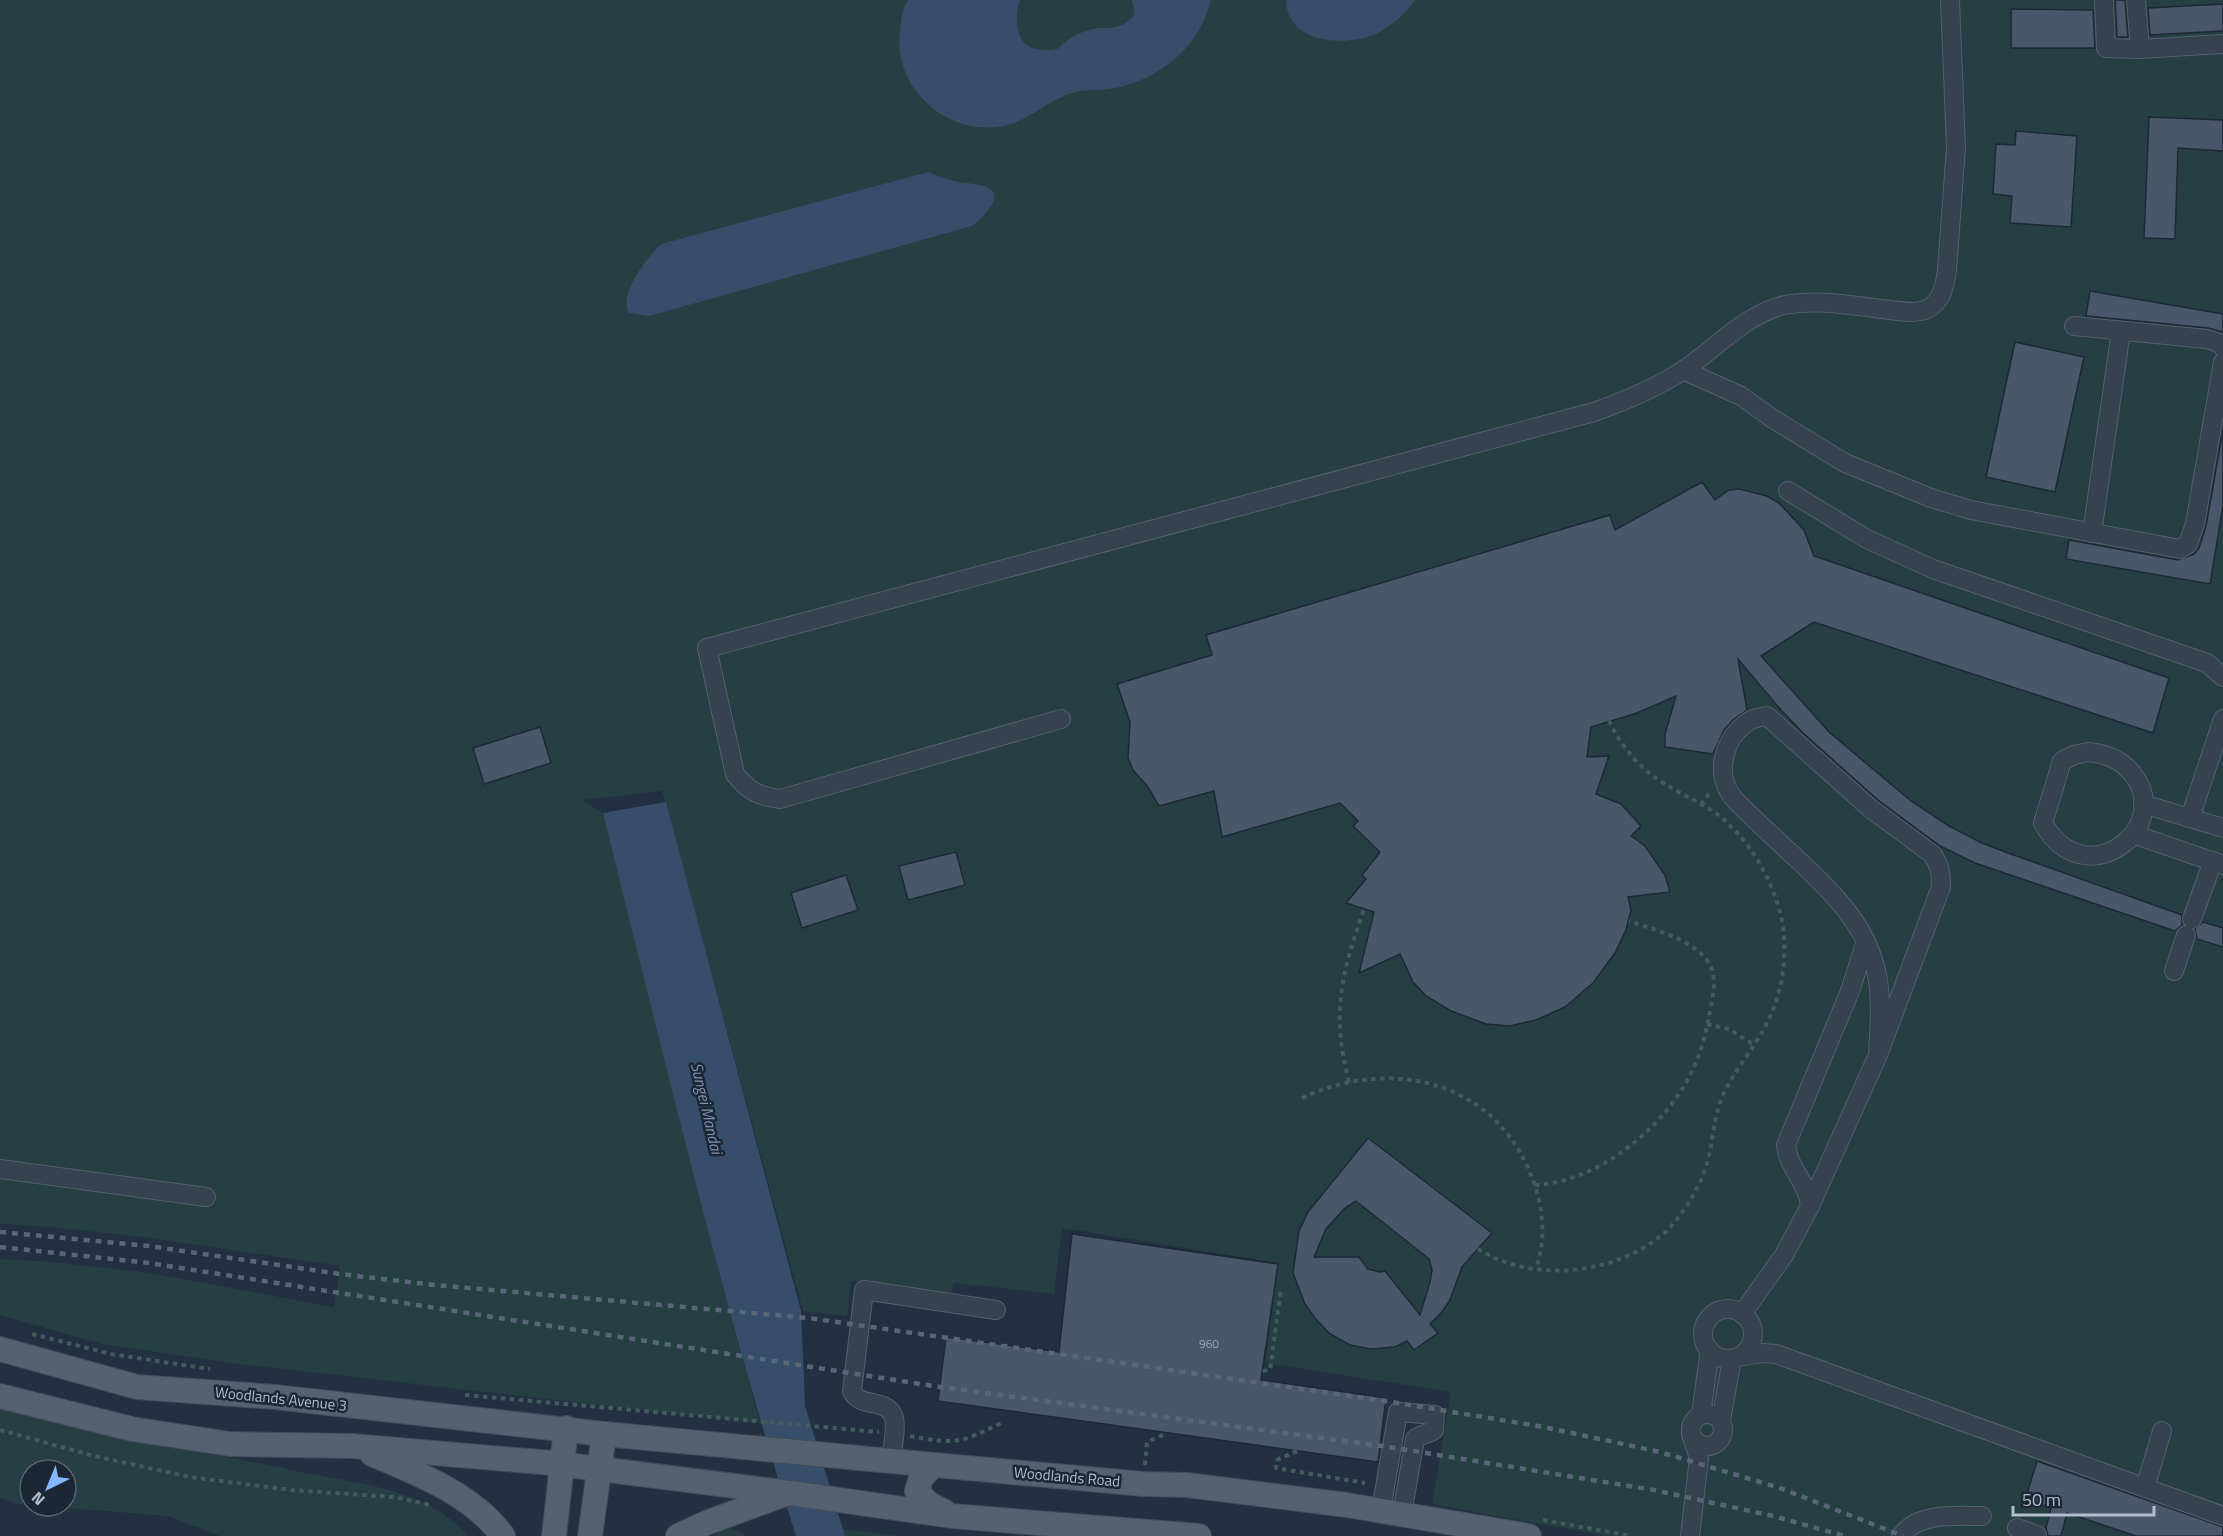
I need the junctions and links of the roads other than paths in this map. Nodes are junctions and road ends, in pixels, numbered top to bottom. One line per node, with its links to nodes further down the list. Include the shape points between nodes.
1 (1950, 0): 10 (street, via 1956,147 1947,270 1938,300 1917,311 1819,302 1784,305 1741,327)
2 (2104, 0): 5 (street, via 2106,48)
3 (2136, 0): 5 (street)
4 (2223, 44): 5 (street)
5 (2140, 49)
6 (2074, 326): 7 (street)
7 (2121, 331): 8 (street, via 2207,339); 12 (street)
8 (2223, 348)
9 (2223, 362): 12 (street, via 2195,524 2188,544 2180,549)
10 (1683, 370): 12 (street, via 1742,396 1845,463 1920,494 1971,510); 14 (street, via 1626,401 1551,424 707,648 735,774 760,796 780,799)
11 (1788, 491): 13 (street, via 1867,539 1933,569 2207,663)
12 (2092, 533)
13 (2223, 677)
14 (1061, 719)
15 (2223, 719): 17 (street)
16 (2143, 804): 17 (street); 19 (street); 19 (street, via 2135,777 2115,758 2088,752 2062,761 2043,823 2049,835 2059,845 2085,856 2112,852)
17 (2190, 818): 18 (street)
18 (2223, 828)
19 (2133, 834): 20 (street)
20 (2218, 863): 22 (street)
21 (1866, 940): 23 (street, via 1878,981); 23 (street, via 1837,898 1728,793 1723,782 1723,759 1734,734 1750,720 1767,716 1871,809 1938,862 1941,886); 26 (street, via 1850,991 1786,1145)
22 (2174, 971)
23 (1878, 1055): 26 (street)
24 (0, 1169): 25 (street)
25 (206, 1197)
26 (1810, 1206): 28 (street, via 1784,1255)
27 (996, 1310): 44 (street, via 864,1290 852,1391 861,1401 889,1409 894,1417)
28 (1742, 1314): 29 (street); 31 (street, via 1729,1309 1710,1317 1704,1338)
29 (1752, 1330): 32 (street); 33 (street, via 1749,1348)
30 (0, 1348): 37 (main road, Woodlands Avenue 3, via 136,1388 275,1397)
31 (1710, 1350): 33 (street, via 1716,1356); 35 (street)
32 (1776, 1354): 33 (street); 48 (street)
33 (1735, 1358): 36 (street)
34 (0, 1396): 42 (main road, via 132,1429 230,1444)
35 (1701, 1414): 36 (street, via 1712,1414); 40 (street, via 1693,1422)
36 (1720, 1420): 41 (street, via 1722,1436)
37 (566, 1428): 39 (main road, Woodlands Road); 45 (main road)
38 (2162, 1431): 48 (street)
39 (604, 1434): 44 (main road, Woodlands Road); 47 (main road)
40 (1691, 1434): 41 (street, via 1704,1446); 43 (street)
41 (1715, 1444): 43 (street)
42 (352, 1446): 45 (main road); 56 (main road, via 444,1487)
43 (1699, 1458): 62 (street)
44 (891, 1461): 46 (main road, Woodlands Road)
45 (561, 1464): 47 (main road); 57 (main road)
46 (933, 1465): 50 (main road, Woodlands Road, via 1186,1485); 51 (main road, via 921,1478 917,1491 928,1503)
47 (599, 1468): 49 (main road); 58 (main road)
48 (2145, 1488): 53 (street)
49 (790, 1492): 51 (main road); 59 (main road)
50 (1391, 1512): 50 (street, via 1398,1412 1435,1415 1434,1430 1415,1439); 61 (main road, Woodlands Road)
51 (952, 1516): 60 (main road)
52 (1982, 1516): 63 (street, via 1938,1517 1906,1528)
53 (2223, 1516)
54 (2017, 1528): 55 (street)
55 (2037, 1535)
56 (503, 1536)
57 (554, 1536)
58 (590, 1536)
59 (678, 1536)
60 (1198, 1536)
61 (1529, 1536)
62 (1690, 1536)
63 (1901, 1536)

